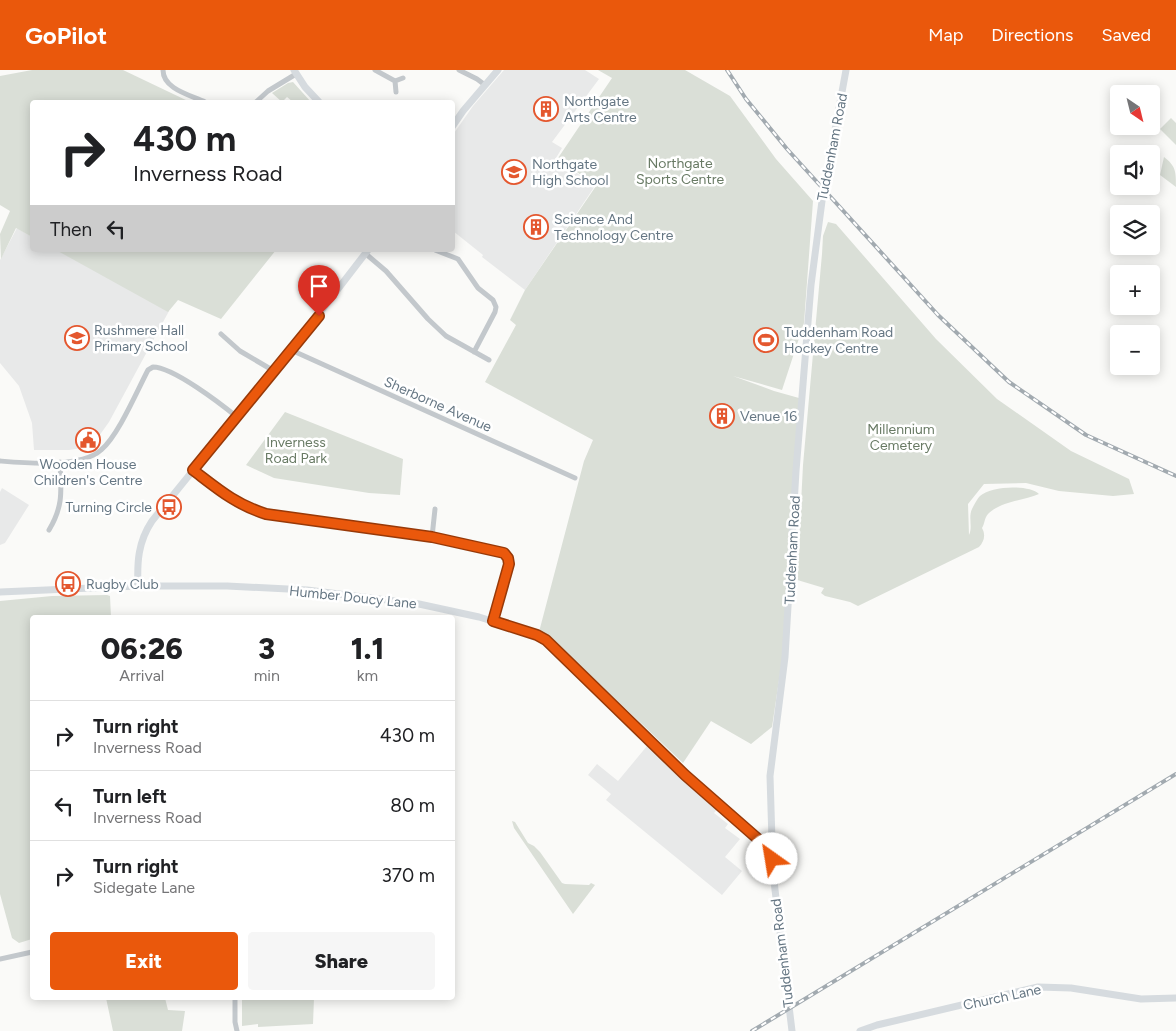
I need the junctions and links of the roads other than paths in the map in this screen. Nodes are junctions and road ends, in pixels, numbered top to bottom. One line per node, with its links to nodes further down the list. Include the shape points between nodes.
1 (163, 70): 11 (street, via 169,85)
2 (375, 70): 8 (street)
3 (459, 70): 9 (street)
4 (498, 70): 9 (street)
5 (846, 70): 33 (street, Tuddenham Road, via 810,285 785,657 771,756)
6 (295, 72): 12 (street); 13 (street)
7 (403, 78): 8 (street)
8 (395, 81): 10 (street)
9 (485, 85): 14 (street)
10 (396, 92)
11 (200, 100)
12 (258, 100)
13 (317, 100)
14 (455, 123)
15 (367, 252): 18 (street); 19 (street, via 440,331)
16 (440, 252): 19 (street, via 458,259 478,288 495,305 495,312)
17 (221, 334): 21 (street, via 240,352)
18 (292, 350): 21 (street); 26 (street, Sherborne Avenue)
19 (474, 352): 20 (street)
20 (490, 360)
21 (274, 371): 22 (street)
22 (237, 417): 24 (street, via 206,393 153,367 148,370 115,432 101,450 81,460); 25 (street)
23 (0, 461): 24 (street)
24 (60, 462): 28 (street, via 60,506)
25 (193, 470): 29 (street, via 246,508 266,514); 30 (street, via 143,536 138,556)
26 (575, 478)
27 (435, 509): 29 (street)
28 (49, 530)
29 (432, 537): 32 (street, via 504,553 508,558)
30 (138, 586): 31 (street, Humber Doucy Lane); 32 (street, Humber Doucy Lane, via 308,590 419,604)
31 (0, 592)
32 (493, 621): 33 (street, Humber Doucy Lane, via 546,640 685,775 758,839)
33 (771, 846): 38 (street, Tuddenham Road)
34 (30, 952): 35 (street)
35 (0, 959)
36 (1176, 998): 40 (street, Church Lane, via 1141,999 1071,988 1038,987)
37 (235, 1000): 39 (street)
38 (792, 1030)
39 (237, 1031)
40 (860, 1031)

